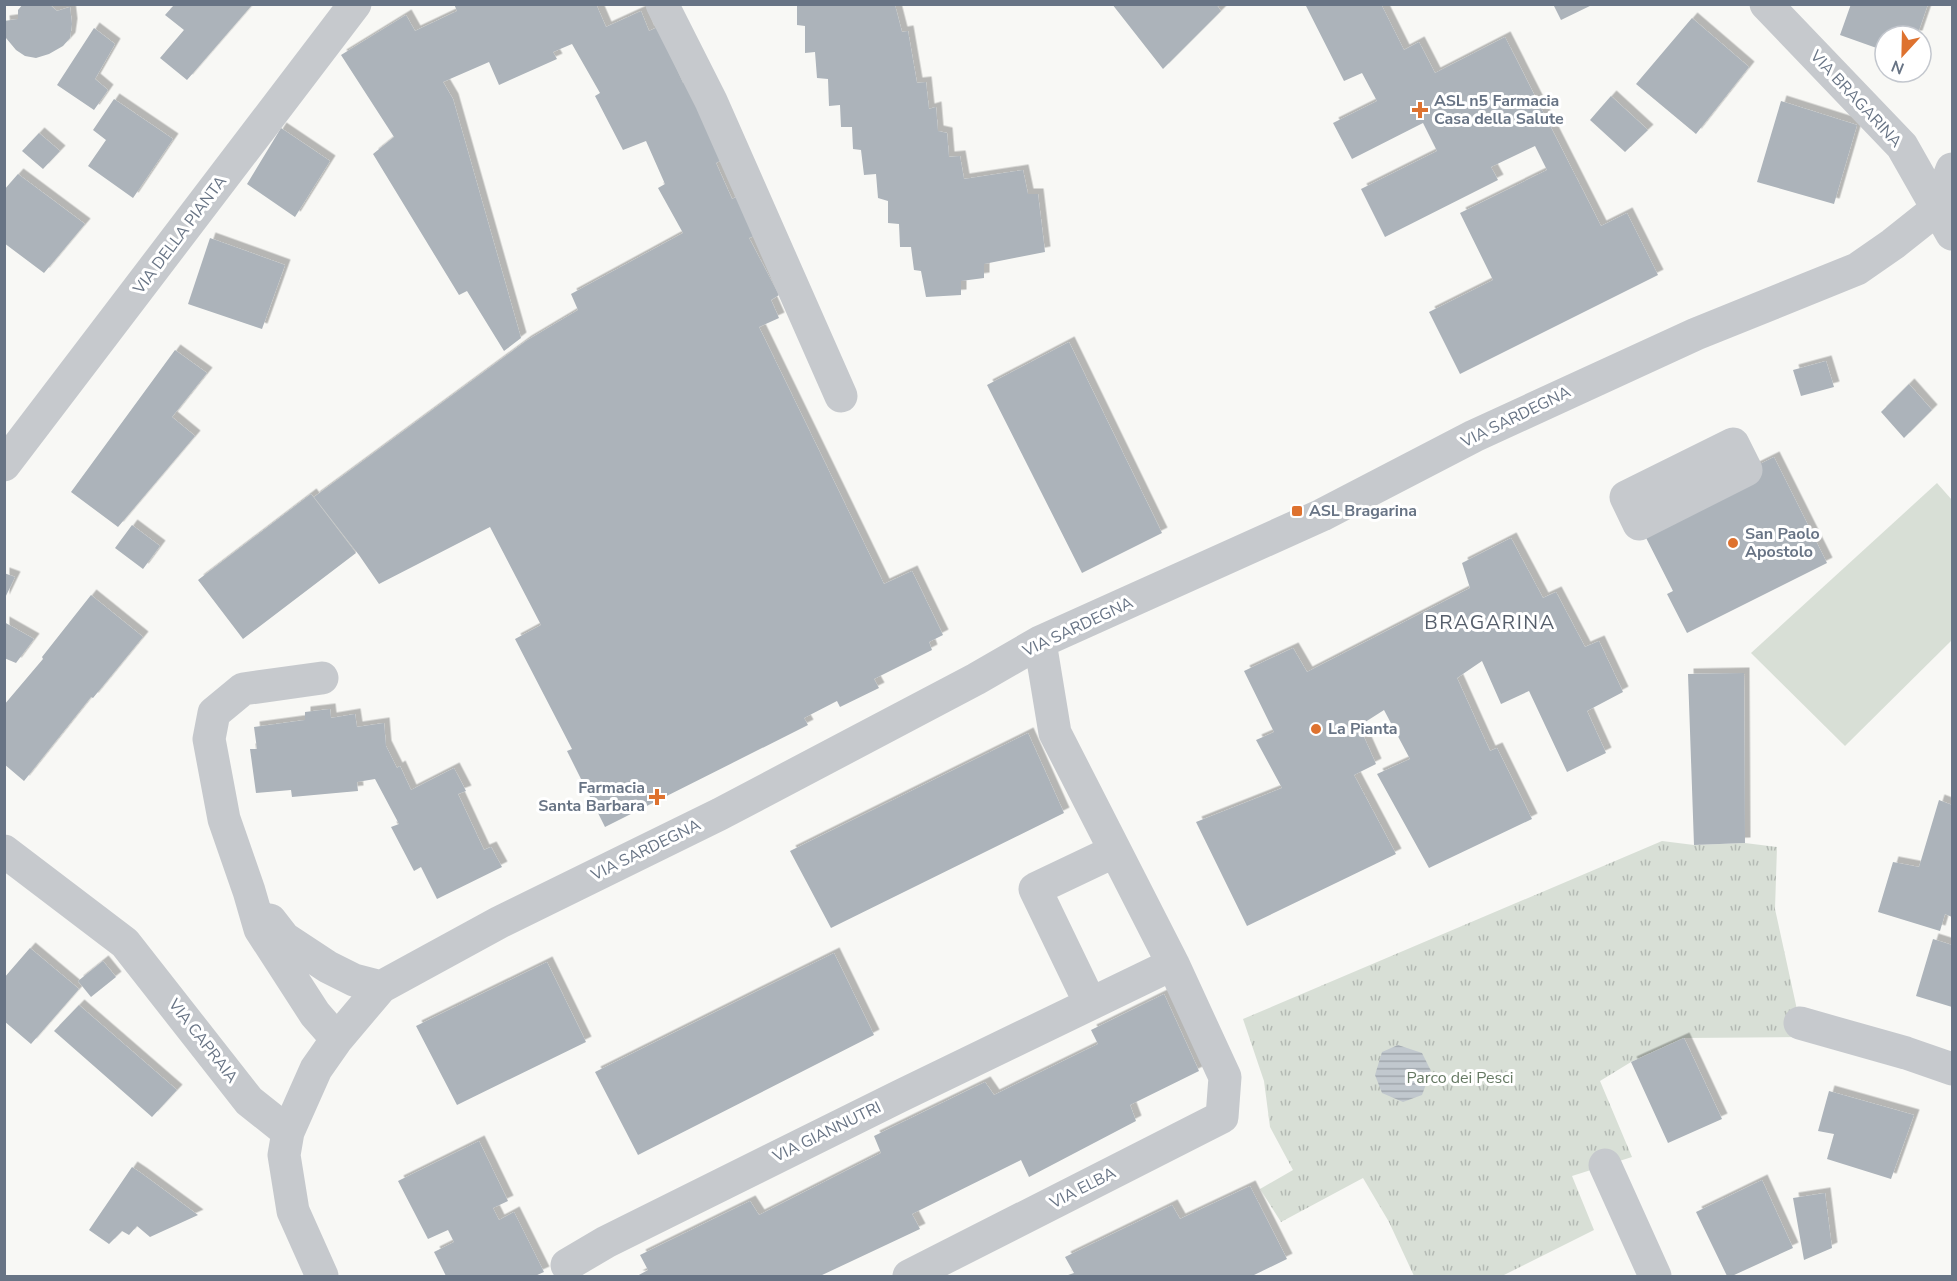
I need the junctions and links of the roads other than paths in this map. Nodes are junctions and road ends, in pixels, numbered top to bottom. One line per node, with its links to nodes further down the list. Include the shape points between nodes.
1 (355, 4): 7 (street, VIA DELLA PIANTA)
2 (662, 4): 6 (street, via 711,101)
3 (1766, 4): 5 (street, VIA BRAGARINA, via 1902,146)
4 (1953, 169): 5 (street)
5 (1945, 221): 8 (street, VIA SARDEGNA, via 1893,244 1857,269 1624,366 1474,436 1322,515)
6 (841, 396)
7 (4, 465)
8 (1040, 642): 11 (street, via 1055,733); 14 (street, VIA SARDEGNA, via 730,808 500,921)
9 (322, 678): 12 (street, via 243,689 214,713 209,739 224,819)
10 (4, 851): 19 (street, VIA CAPRAIA, via 125,943 249,1101)
11 (1115, 851): 13 (street); 15 (street, via 1035,889)
12 (249, 891): 14 (street, via 284,938 328,967); 17 (street, via 260,929 315,1014)
13 (1173, 964): 15 (street, VIA GIANNUTRI); 23 (street, VIA ELBA, via 1225,1077 1222,1117)
14 (381, 987): 17 (street, VIA SARDEGNA)
15 (1090, 1003): 21 (street, VIA GIANNUTRI, via 606,1242)
16 (1800, 1023): 18 (street)
17 (337, 1039): 19 (street, VIA SARDEGNA, via 316,1069)
18 (1953, 1069)
19 (288, 1132): 22 (street, via 284,1155 293,1211)
20 (1605, 1165): 24 (street)
21 (567, 1265)
22 (322, 1276)
23 (909, 1276)
24 (1655, 1276)

